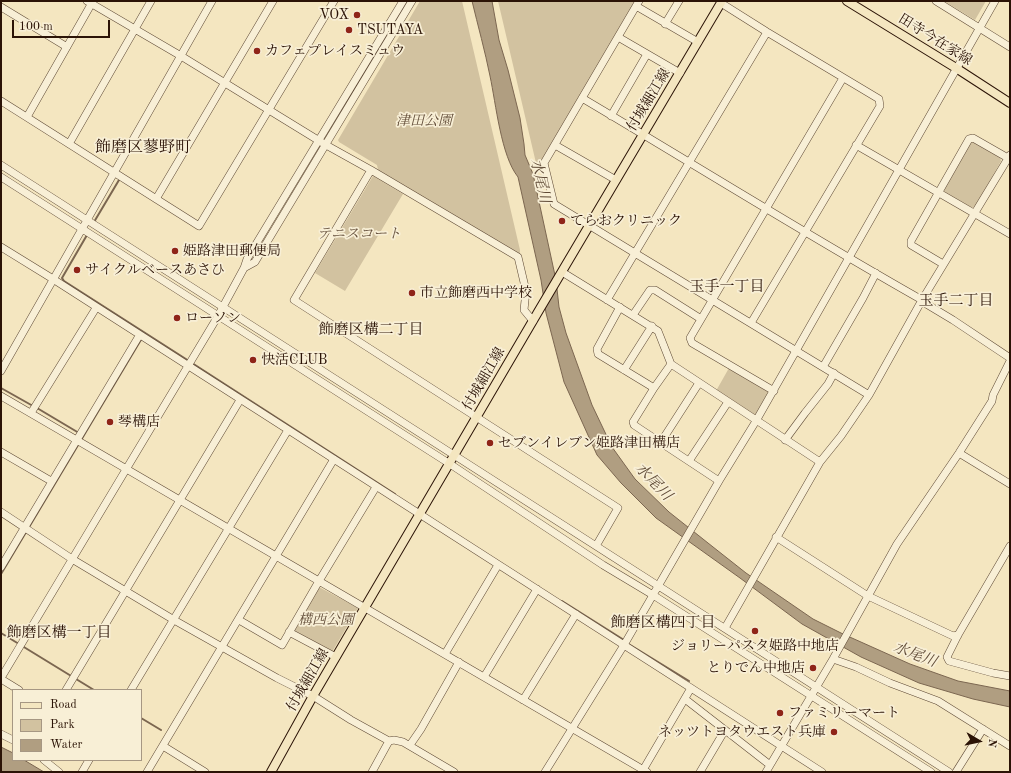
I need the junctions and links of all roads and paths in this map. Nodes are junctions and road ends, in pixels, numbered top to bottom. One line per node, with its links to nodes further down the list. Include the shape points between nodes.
1 (151, 1): 17 (street)
2 (212, 1): 24 (street)
3 (273, 1): 28 (street)
4 (334, 1): 32 (street)
5 (403, 1): 36 (street)
6 (412, 1): 38 (street)
7 (679, 1): 15 (street)
8 (847, 1): 25 (main road, 田寺今在家線)
9 (936, 1): 16 (street)
10 (995, 1): 16 (street)
11 (91, 2): 17 (street); 21 (street)
12 (722, 2): 18 (street); 20 (main road, 付城細江線)
13 (638, 4): 15 (street); 19 (street)
14 (1, 7): 21 (street)
15 (665, 24): 20 (street)
16 (979, 28): 22 (street); 25 (street)
17 (135, 29): 24 (street); 37 (street)
18 (767, 32): 27 (street); 42 (street)
19 (618, 37): 23 (street); 29 (street)
20 (698, 42): 26 (main road, 付城細江線)
21 (67, 47): 34 (street)
22 (1010, 47)
23 (647, 54): 26 (street); 33 (street)
24 (181, 56): 28 (street); 46 (street)
25 (956, 68): 31 (main road, 田寺今在家線); 45 (street)
26 (680, 73): 35 (main road, 付城細江線)
27 (843, 78): 40 (street, via 879,99 880,106); 51 (street)
28 (225, 83): 32 (street); 50 (street)
29 (582, 98): 33 (street); 39 (street)
30 (1, 102): 34 (street)
31 (1010, 103)
32 (268, 110): 36 (street); 50 (street, via 198,226)
33 (611, 116): 35 (street)
34 (27, 117): 37 (street)
35 (643, 135): 42 (street); 48 (main road, 付城細江線)
36 (318, 140): 38 (street); 62 (street)
37 (68, 144): 46 (street)
38 (326, 145): 44 (street); 62 (street, via 255,262)
39 (555, 145): 48 (street); 54 (street, via 544,163 554,204)
40 (856, 145): 45 (street); 56 (street)
41 (1009, 157): 49 (street, via 973,138 969,139); 52 (street)
42 (689, 163): 51 (street); 59 (street)
43 (1, 166): 53 (street)
44 (371, 170): 75 (street, via 518,257 526,290 524,310); 96 (street, via 294,300)
45 (899, 170): 49 (street); 60 (street)
46 (114, 173): 50 (street); 53 (street)
47 (1, 177): 55 (street)
48 (616, 180): 54 (main road, 付城細江線)
49 (938, 193): 52 (street); 61 (street, via 911,241 912,245)
50 (156, 200)
51 (767, 208): 56 (street); 67 (street)
52 (974, 213): 57 (street); 61 (street)
53 (87, 220): 55 (street); 69 (street)
54 (590, 225): 59 (street); 63 (main road, 付城細江線)
55 (81, 229): 65 (street); 73 (street)
56 (805, 232): 60 (street); 76 (street)
57 (1010, 234)
58 (1, 248): 65 (street)
59 (636, 254): 66 (street); 67 (street)
60 (849, 258): 64 (street); 79 (street)
61 (944, 264): 68 (street)
62 (244, 268): 69 (street)
63 (562, 272): 66 (street); 75 (main road, 付城細江線)
64 (876, 273): 68 (street); 84 (street)
65 (52, 279): 71 (street); 86 (street)
66 (607, 300): 70 (street)
67 (713, 300): 74 (street); 76 (street)
68 (922, 300): 80 (street); 91 (street)
69 (222, 306): 73 (street); 104 (street)
70 (620, 307): 72 (street); 85 (street, via 597,349 598,354)
71 (96, 308): 78 (street); 95 (street)
72 (633, 315): 74 (street, via 650,290 655,290); 77 (street)
73 (218, 316): 83 (street); 108 (street)
74 (701, 318): 90 (street, via 690,338 692,343)
75 (533, 321): 96 (main road, 付城細江線)
76 (750, 323): 79 (street)
77 (652, 326): 82 (street, via 658,331); 85 (street)
78 (139, 336): 83 (street); 100 (street)
79 (797, 351): 84 (street); 90 (street)
80 (1010, 358)
81 (1010, 361): 103 (street, via 992,401)
82 (671, 364): 88 (street); 89 (street)
83 (187, 366): 93 (street); 109 (street)
84 (823, 367): 87 (street)
85 (624, 370): 89 (street)
86 (1, 371)
87 (834, 373): 91 (street); 99 (street)
88 (699, 383): 94 (street); 101 (street)
89 (654, 388): 101 (street, via 633,422)
90 (774, 391): 97 (street)
91 (869, 394): 107 (street)
92 (1, 396): 95 (street)
93 (240, 400): 98 (street); 114 (street)
94 (728, 402): 97 (street); 106 (street)
95 (31, 413): 100 (street)
96 (477, 417): 104 (main road, 付城細江線); 120 (street, via 618,508)
97 (756, 421): 99 (street); 111 (street)
98 (288, 430): 105 (street); 118 (street)
99 (785, 440): 107 (street)
100 (76, 441): 109 (street); 110 (street)
101 (661, 442): 106 (street)
102 (1, 452): 110 (street)
103 (959, 453): 112 (street); 131 (street, via 897,544)
104 (455, 455): 108 (main road, 付城細江線); 120 (street)
105 (334, 460): 113 (street); 122 (street)
106 (689, 461): 111 (street)
107 (820, 462): 119 (street)
108 (450, 464): 116 (main road, 付城細江線); 130 (street)
109 (126, 470): 114 (street); 123 (street)
110 (51, 481): 117 (street)
111 (719, 481): 127 (street)
112 (1010, 484)
113 (376, 486): 116 (street); 126 (street)
114 (180, 500): 118 (street); 129 (street)
115 (1, 512): 117 (street)
116 (420, 514): 124 (street); 132 (main road, 付城細江線)
117 (24, 528): 123 (street); 125 (street)
118 (229, 529): 122 (street); 134 (street)
119 (776, 537): 131 (street); 136 (street)
120 (596, 546): 127 (street)
121 (1010, 546): 138 (street)
122 (276, 556): 126 (street); 135 (street)
123 (72, 559): 129 (street); 147 (street)
124 (498, 565): 128 (street); 141 (street)
125 (1, 567)
126 (319, 581): 132 (street); 137 (street)
127 (658, 585): 130 (street); 136 (street)
128 (537, 589): 133 (street); 146 (street)
129 (125, 590): 134 (street); 151 (street)
130 (653, 595): 139 (street); 154 (street)
131 (868, 596): 138 (street, via 953,636); 143 (street)
132 (365, 607): 141 (street); 142 (main road, 付城細江線)
133 (576, 614): 139 (street); 156 (street)
134 (174, 620): 140 (street); 152 (street)
135 (239, 620): 137 (street, via 282,645); 140 (street)
136 (725, 628): 149 (street)
137 (290, 632): 142 (street)
138 (958, 635): 145 (street, via 948,656 949,661)
139 (624, 645): 148 (street); 157 (street)
140 (222, 648): 153 (street); 164 (street)
141 (445, 654): 144 (street)
142 (336, 657): 153 (main road, 付城細江線)
143 (833, 659): 149 (street); 158 (street, via 938,701)
144 (459, 662): 146 (street); 163 (street)
145 (1010, 676)
146 (484, 677): 156 (street)
147 (1, 679): 150 (street)
148 (691, 688): 155 (street); 165 (street)
149 (816, 688): 154 (street); 183 (street)
150 (17, 689)
151 (67, 689)
152 (132, 689)
153 (313, 696): 162 (street); 175 (main road, 付城細江線)
154 (811, 696): 165 (street); 182 (street)
155 (685, 699): 159 (street); 170 (street)
156 (523, 700): 157 (street)
157 (572, 728): 170 (street); 178 (street)
158 (983, 729): 166 (street); 184 (street)
159 (725, 730): 169 (street); 179 (street)
160 (1, 734): 161 (street)
161 (12, 740)
162 (388, 741): 163 (street, via 399,740); 176 (street)
163 (410, 745): 177 (street)
164 (163, 746): 173 (street); 174 (street)
165 (782, 746): 169 (street); 181 (street)
166 (1010, 746)
167 (45, 761): 171 (street)
168 (88, 761): 172 (street)
169 (770, 765): 180 (street)
170 (645, 771)
171 (59, 772)
172 (82, 772)
173 (147, 772)
174 (205, 772)
175 (271, 772)
176 (372, 772)
177 (454, 772)
178 (545, 772)
179 (700, 772)
180 (766, 772)
181 (822, 772)
182 (931, 772)
183 (949, 772)
184 (956, 772)

